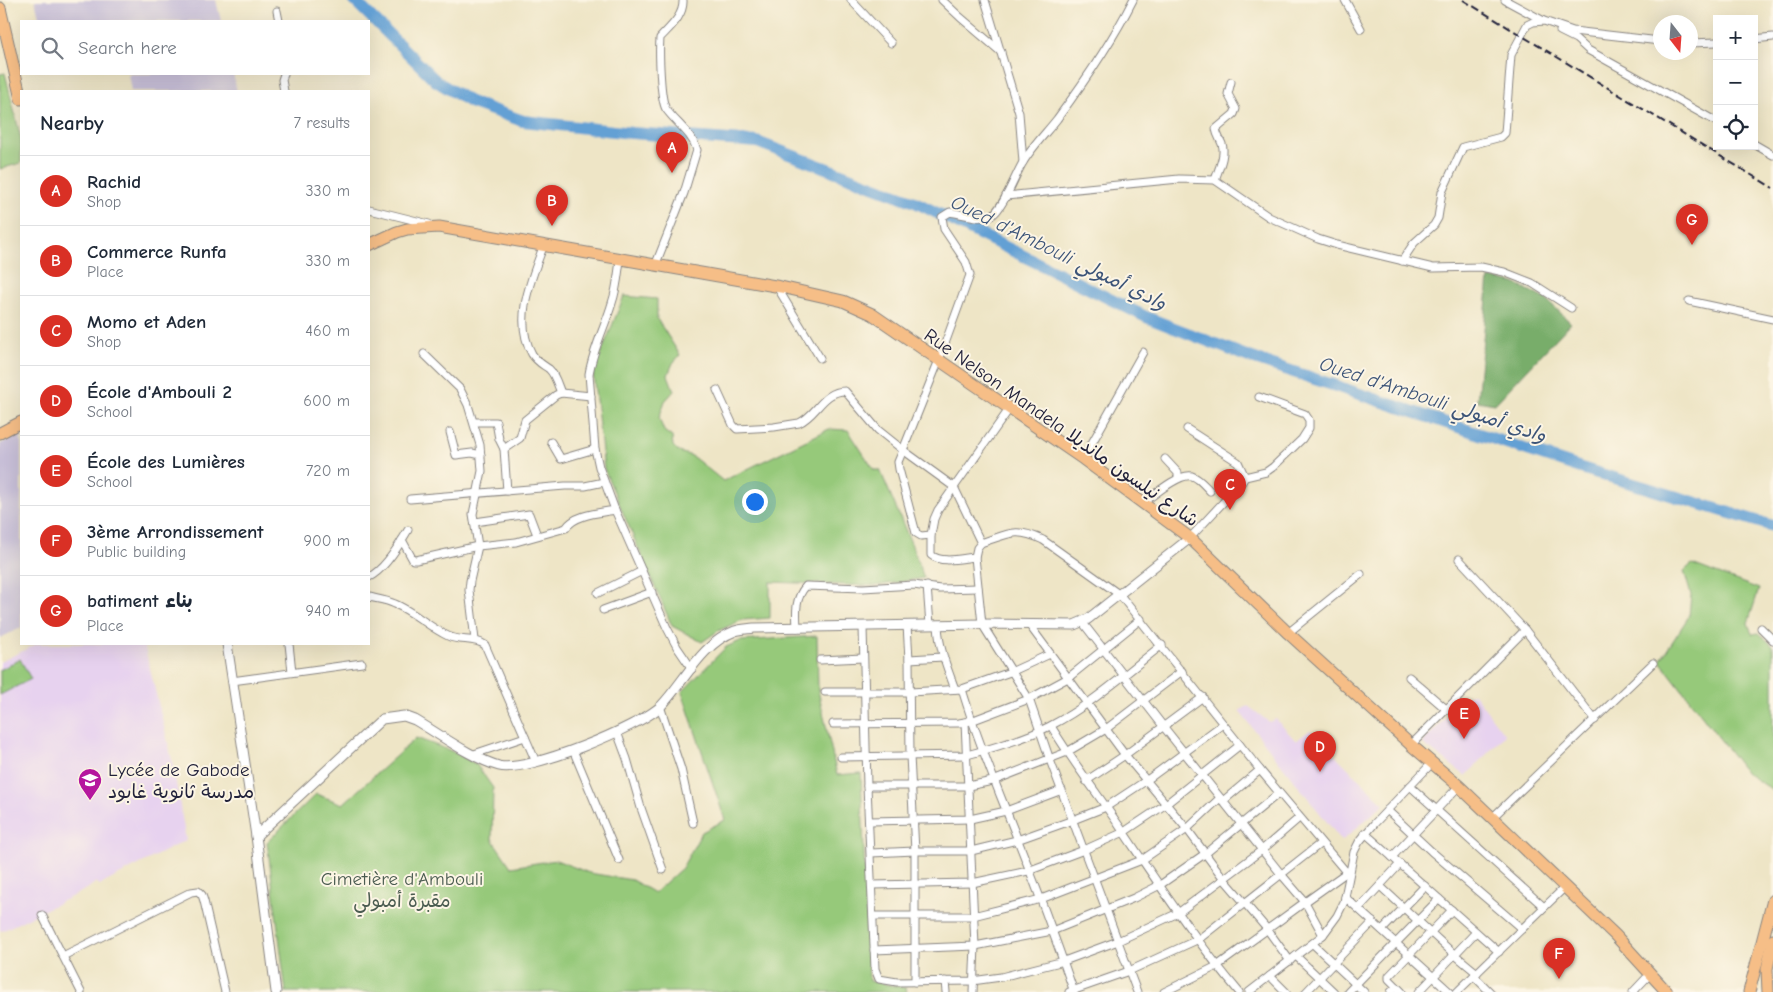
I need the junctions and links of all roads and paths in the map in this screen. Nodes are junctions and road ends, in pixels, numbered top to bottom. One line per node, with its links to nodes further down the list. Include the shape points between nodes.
1 (683, 0): 36 (street, via 684,6 677,19 660,38 663,99 667,110 697,150)
2 (851, 0): 16 (street)
3 (942, 0): 19 (street)
4 (985, 0): 19 (street)
5 (1133, 0): 27 (street, via 1102,55)
6 (1345, 0): 12 (street)
7 (1506, 0): 11 (street)
8 (0, 8): 23 (main road)
9 (277, 10): 10 (street)
10 (279, 20)
11 (1544, 21): 15 (street, via 1573,31); 24 (street, via 1576,39 1588,50); 35 (street, via 1527,25 1511,55 1506,133 1463,148 1442,192 1438,218)
12 (1361, 29)
13 (1773, 36): 14 (street)
14 (1758, 38)
15 (1653, 40)
16 (891, 42)
17 (1713, 42): 18 (street)
18 (1698, 43)
19 (1002, 52): 27 (street, via 1019,113)
20 (284, 75): 22 (street)
21 (1231, 82): 28 (street, via 1228,94 1236,109 1216,129 1223,152)
22 (284, 90)
23 (20, 95)
24 (1713, 120)
25 (1758, 146): 26 (street)
26 (1773, 155)
27 (1023, 162): 29 (street)
28 (1216, 180): 29 (street, via 1179,179); 35 (street, via 1269,217 1318,239)
29 (1006, 196): 44 (street, via 990,217 950,212 942,217 944,228 970,274)
30 (370, 209): 31 (street)
31 (439, 227): 32 (main road, Rue Nelson Mandela شارع نيلسون مانديلا, via 407,229); 33 (main road, Rue Nelson Mandela شارع نيلسون مانديلا)
32 (370, 245)
33 (543, 247): 34 (main road, Rue Nelson Mandela شارع نيلسون مانديلا); 46 (street, via 528,287 525,332 533,355 552,374)
34 (620, 260): 36 (main road, Rue Nelson Mandela شارع نيلسون مانديلا); 47 (street, via 612,304 591,363)
35 (1402, 261): 39 (street, via 1433,268 1481,267 1504,272 1532,283)
36 (655, 266): 37 (main road, Rue Nelson Mandela شارع نيلسون مانديلا)
37 (777, 287): 43 (street); 44 (main road, Rue Nelson Mandela شارع نيلسون مانديلا, via 843,301 872,314)
38 (1690, 301): 40 (street)
39 (1571, 308)
40 (1773, 319)
41 (1143, 352): 60 (street)
42 (424, 354): 50 (street, via 460,389)
43 (820, 358)
44 (939, 360): 49 (main road, Rue Nelson Mandela شارع نيلسون مانديلا); 58 (street)
45 (717, 390): 58 (street, via 737,429 799,423 830,395 845,390 878,430)
46 (561, 393): 47 (street); 56 (street, via 525,420 520,438)
47 (591, 396): 57 (street)
48 (1259, 397): 63 (street, via 1305,414 1309,428 1302,439 1266,472)
49 (1010, 408): 60 (main road, Rue Nelson Mandela شارع نيلسون مانديلا); 65 (street)
50 (474, 422): 56 (street, via 496,422); 59 (street)
51 (20, 423): 54 (main road)
52 (1187, 429): 63 (street, via 1238,462)
53 (450, 432): 59 (street, via 456,455)
54 (0, 433)
55 (551, 442): 57 (street, via 561,458)
56 (504, 449): 66 (street)
57 (595, 449): 64 (street)
58 (903, 450): 65 (street); 74 (street, via 899,469 916,533 920,536)
59 (481, 455): 68 (street)
60 (1083, 459): 70 (main road, Rue Nelson Mandela شارع نيلسون مانديلا)
61 (1165, 459): 62 (street)
62 (1178, 477): 67 (street, via 1192,476); 70 (street)
63 (1245, 477): 76 (street)
64 (604, 482): 66 (street); 71 (street)
65 (954, 487): 74 (street, via 938,510); 78 (street)
66 (507, 491): 68 (street)
67 (1210, 491)
68 (478, 492): 69 (street); 72 (street, via 473,514)
69 (410, 499)
70 (1143, 503): 76 (main road, Rue Nelson Mandela شارع نيلسون مانديلا)
71 (615, 510): 75 (street, via 576,519 566,528); 82 (street)
72 (475, 522): 75 (street, via 529,514); 79 (street)
73 (408, 530): 77 (street)
74 (931, 534): 80 (street, via 931,555 936,559)
75 (537, 535): 79 (street, via 516,542)
76 (1190, 538): 89 (street); 102 (main road, Rue Nelson Mandela شارع نيلسون مانديلا)
77 (402, 540): 79 (street, via 413,560); 84 (street, via 378,571)
78 (981, 542): 80 (street); 89 (street, via 1014,532 1029,534 1043,540)
79 (478, 546): 103 (street, via 469,590)
80 (975, 557): 86 (street)
81 (1459, 559): 101 (street)
82 (642, 572): 87 (street); 88 (street)
83 (1361, 574): 102 (street)
84 (370, 575)
85 (927, 586): 86 (street); 96 (street); 99 (street, via 806,586 796,607)
86 (978, 588): 94 (street)
87 (652, 592): 91 (street); 116 (street, via 667,628)
88 (598, 593)
89 (1120, 595): 92 (street); 93 (street)
90 (370, 597): 103 (street, via 394,604 449,637)
91 (603, 610)
92 (1141, 619): 107 (street); 108 (street)
93 (1083, 623): 97 (street); 108 (street)
94 (982, 624): 96 (street); 97 (street); 117 (street)
95 (907, 625): 96 (street); 98 (street); 112 (street)
96 (934, 625): 110 (street)
97 (1030, 626): 109 (street)
98 (863, 627): 99 (street); 111 (street)
99 (797, 628): 116 (street, via 737,631 713,643)
100 (1761, 628): 104 (street)
101 (1525, 630): 133 (street); 134 (street)
102 (1288, 633): 147 (main road, Rue Nelson Mandela شارع نيلسون مانديلا)
103 (474, 640): 145 (street, via 485,645)
104 (1773, 640)
105 (227, 645): 123 (street)
106 (289, 645): 119 (street)
107 (1162, 645): 118 (street); 120 (street)
108 (1103, 650): 120 (street); 122 (street)
109 (1050, 654): 117 (street); 122 (street)
110 (943, 657): 112 (street); 124 (street)
111 (863, 658): 113 (street); 126 (street)
112 (909, 659): 127 (street)
113 (820, 660)
114 (362, 663): 119 (street)
115 (1653, 663): 134 (street)
116 (692, 669): 132 (street)
117 (1013, 671): 124 (street); 129 (street)
118 (1182, 671): 128 (street); 130 (street)
119 (292, 672): 123 (street)
120 (1123, 675): 130 (street); 131 (street)
121 (1409, 677): 133 (street)
122 (1068, 678): 129 (street); 131 (street)
123 (232, 681): 191 (street)
124 (958, 689): 127 (street); 136 (street)
125 (825, 692): 126 (street)
126 (864, 692): 127 (street); 138 (street)
127 (910, 692): 135 (street)
128 (1203, 697): 139 (street); 141 (street)
129 (1029, 699): 136 (street); 143 (street)
130 (1143, 700): 141 (street); 142 (street)
131 (1087, 704): 140 (street); 142 (street)
132 (660, 706): 144 (street); 185 (street, via 681,769)
133 (1446, 709): 147 (street)
134 (1595, 720): 180 (street)
135 (910, 722): 136 (street); 138 (street); 157 (street)
136 (968, 722): 149 (street); 153 (street)
137 (833, 724): 138 (street)
138 (865, 724): 156 (street)
139 (1223, 724): 146 (street); 151 (street)
140 (1050, 726): 143 (street); 150 (street)
141 (1163, 726): 151 (street); 154 (street)
142 (1106, 729): 150 (street); 154 (street)
143 (1041, 730): 149 (street); 158 (street)
144 (617, 732): 148 (street); 204 (street)
145 (525, 737): 152 (street); 159 (street)
146 (1240, 745): 161 (street); 162 (street)
147 (1411, 745): 160 (main road, Rue Nelson Mandela شارع نيلسون مانديلا)
148 (573, 750): 159 (street); 201 (street)
149 (983, 750): 153 (street); 164 (street)
150 (1067, 752): 158 (street); 165 (street)
151 (1184, 752): 162 (street); 163 (street)
152 (474, 754): 159 (street, via 490,763 510,767); 191 (street, via 415,720 404,716 382,719)
153 (967, 755): 157 (street); 167 (street)
154 (1125, 755): 163 (street); 165 (street)
155 (842, 756): 156 (street)
156 (866, 756): 157 (street); 166 (street)
157 (910, 756): 170 (street)
158 (1050, 760): 164 (street); 171 (street)
159 (536, 762)
160 (1432, 763): 168 (street); 169 (main road, Rue Nelson Mandela شارع نيلسون مانديلا)
161 (1260, 770): 172 (street); 173 (street)
162 (1202, 774): 173 (street); 174 (street)
163 (1147, 780): 174 (street); 175 (street)
164 (993, 781): 167 (street); 178 (street)
165 (1086, 781): 175 (street)
166 (867, 786): 170 (street); 183 (street)
167 (968, 786): 170 (street); 182 (street)
168 (1410, 786): 176 (street); 177 (street)
169 (1459, 786): 177 (street); 180 (main road, Rue Nelson Mandela شارع نيلسون مانديلا)
170 (911, 787): 181 (street)
171 (1062, 790): 178 (street); 184 (street)
172 (1279, 793): 179 (street); 186 (street)
173 (1222, 800): 186 (street); 187 (street)
174 (1166, 804): 187 (street); 188 (street)
175 (1106, 807): 184 (street); 188 (street)
176 (1387, 810): 189 (street); 190 (street)
177 (1437, 810): 190 (street); 224 (street)
178 (1006, 811): 182 (street); 192 (street)
179 (1299, 818): 193 (street); 195 (street)
180 (1492, 818): 216 (main road, Rue Nelson Mandela شارع نيلسون مانديلا)
181 (912, 819): 182 (street); 183 (street); 196 (street)
182 (970, 819): 197 (street)
183 (869, 820): 198 (street)
184 (1073, 820): 192 (street); 194 (street)
185 (693, 823)
186 (1241, 824): 195 (street); 199 (street)
187 (1187, 829): 199 (street); 202 (street)
188 (1124, 832): 194 (street); 202 (street)
189 (1366, 833): 200 (street); 206 (street, via 1354,852)
190 (1414, 835): 200 (street); 236 (street)
191 (256, 836): 273 (street)
192 (1016, 840): 197 (street); 205 (street)
193 (1321, 843): 206 (street); 207 (street)
194 (1084, 850): 205 (street); 208 (street)
195 (1262, 850): 207 (street); 209 (street)
196 (915, 851): 197 (street); 198 (street); 212 (street)
197 (971, 851): 210 (street)
198 (871, 853): 211 (street)
199 (1206, 853): 209 (street); 213 (street)
200 (1392, 857): 203 (street)
201 (619, 860)
202 (1142, 860): 208 (street); 213 (street)
203 (1400, 864): 214 (street); 215 (street)
204 (663, 870)
205 (1028, 870): 210 (street); 218 (street)
206 (1349, 871): 217 (street); 221 (street)
207 (1281, 874): 221 (street); 222 (street)
208 (1095, 879): 218 (street); 226 (street)
209 (1224, 879): 222 (street); 228 (street)
210 (972, 883): 212 (street); 232 (street)
211 (872, 885): 212 (street); 230 (street)
212 (915, 885): 231 (street)
213 (1160, 885): 226 (street); 228 (street)
214 (1380, 886): 223 (street); 225 (street)
215 (1425, 886): 219 (street); 223 (street)
216 (1565, 887): 224 (street); 260 (main road, Rue Nelson Mandela شارع نيلسون مانديلا)
217 (1345, 897): 225 (street); 241 (street, via 1337,916)
218 (1041, 899): 232 (street); 238 (street)
219 (1439, 899): 227 (street); 233 (street)
220 (1773, 900): 291 (main road)
221 (1305, 902): 235 (street); 241 (street)
222 (1245, 904): 235 (street); 242 (street)
223 (1404, 907): 233 (street); 237 (street)
224 (1544, 907): 236 (street)
225 (1359, 908): 234 (street)
226 (1107, 909): 238 (street); 244 (street)
227 (1452, 910): 239 (street); 240 (street)
228 (1178, 913): 242 (street); 244 (street)
229 (42, 915): 253 (street)
230 (873, 916): 231 (street); 249 (street)
231 (914, 916): 232 (street); 248 (street)
232 (973, 916): 247 (street)
233 (1418, 920): 239 (street); 245 (street)
234 (1373, 922): 237 (street); 257 (street)
235 (1267, 929): 256 (street); 258 (street)
236 (1522, 929): 250 (street)
237 (1382, 930): 245 (street)
238 (1052, 931): 247 (street); 255 (street)
239 (1431, 932): 251 (street); 252 (street)
240 (1476, 932): 250 (street); 251 (street)
241 (1323, 935): 246 (street)
242 (1199, 939): 258 (street); 259 (street)
243 (1773, 940): 292 (main road, via 1767,968)
244 (1118, 941): 255 (street); 259 (street)
245 (1396, 942): 252 (street); 268 (street)
246 (1312, 944): 254 (street); 257 (street)
247 (975, 946): 248 (street); 266 (street)
248 (915, 949): 249 (street); 267 (street)
249 (874, 950): 267 (street, via 878,979)
250 (1498, 952): 261 (street)
251 (1454, 954): 261 (street); 264 (street)
252 (1409, 955): 264 (street); 269 (street, via 1389,976)
253 (63, 956): 271 (street); 272 (street, via 198,891 204,901)
254 (1296, 956): 256 (street); 263 (street)
255 (1064, 961): 266 (street); 276 (street)
256 (1290, 962): 262 (street)
257 (1334, 962): 263 (street); 268 (street)
258 (1218, 966): 270 (street); 278 (street)
259 (1129, 971): 276 (street); 277 (street)
260 (1651, 973): 289 (street); 290 (main road, Rue Nelson Mandela شارع نيلسون مانديلا)
261 (1475, 975): 287 (street); 288 (street)
262 (1270, 976): 279 (street); 280 (street)
263 (1319, 978): 281 (street); 282 (street)
264 (1432, 978): 285 (street); 286 (street)
265 (945, 981): 266 (street); 267 (street); 274 (street)
266 (972, 981): 275 (street)
267 (915, 982)
268 (1356, 984): 283 (street); 284 (street)
269 (1397, 990)
270 (1237, 991)
271 (81, 992)
272 (225, 992)
273 (276, 992)
274 (946, 992)
275 (973, 992)
276 (1072, 992)
277 (1137, 992)
278 (1164, 992)
279 (1249, 992)
280 (1286, 992)
281 (1306, 992)
282 (1334, 992)
283 (1348, 992)
284 (1364, 992)
285 (1419, 992)
286 (1450, 992)
287 (1457, 992)
288 (1490, 992)
289 (1633, 992)
290 (1667, 992)
291 (1749, 992)
292 (1768, 992)

